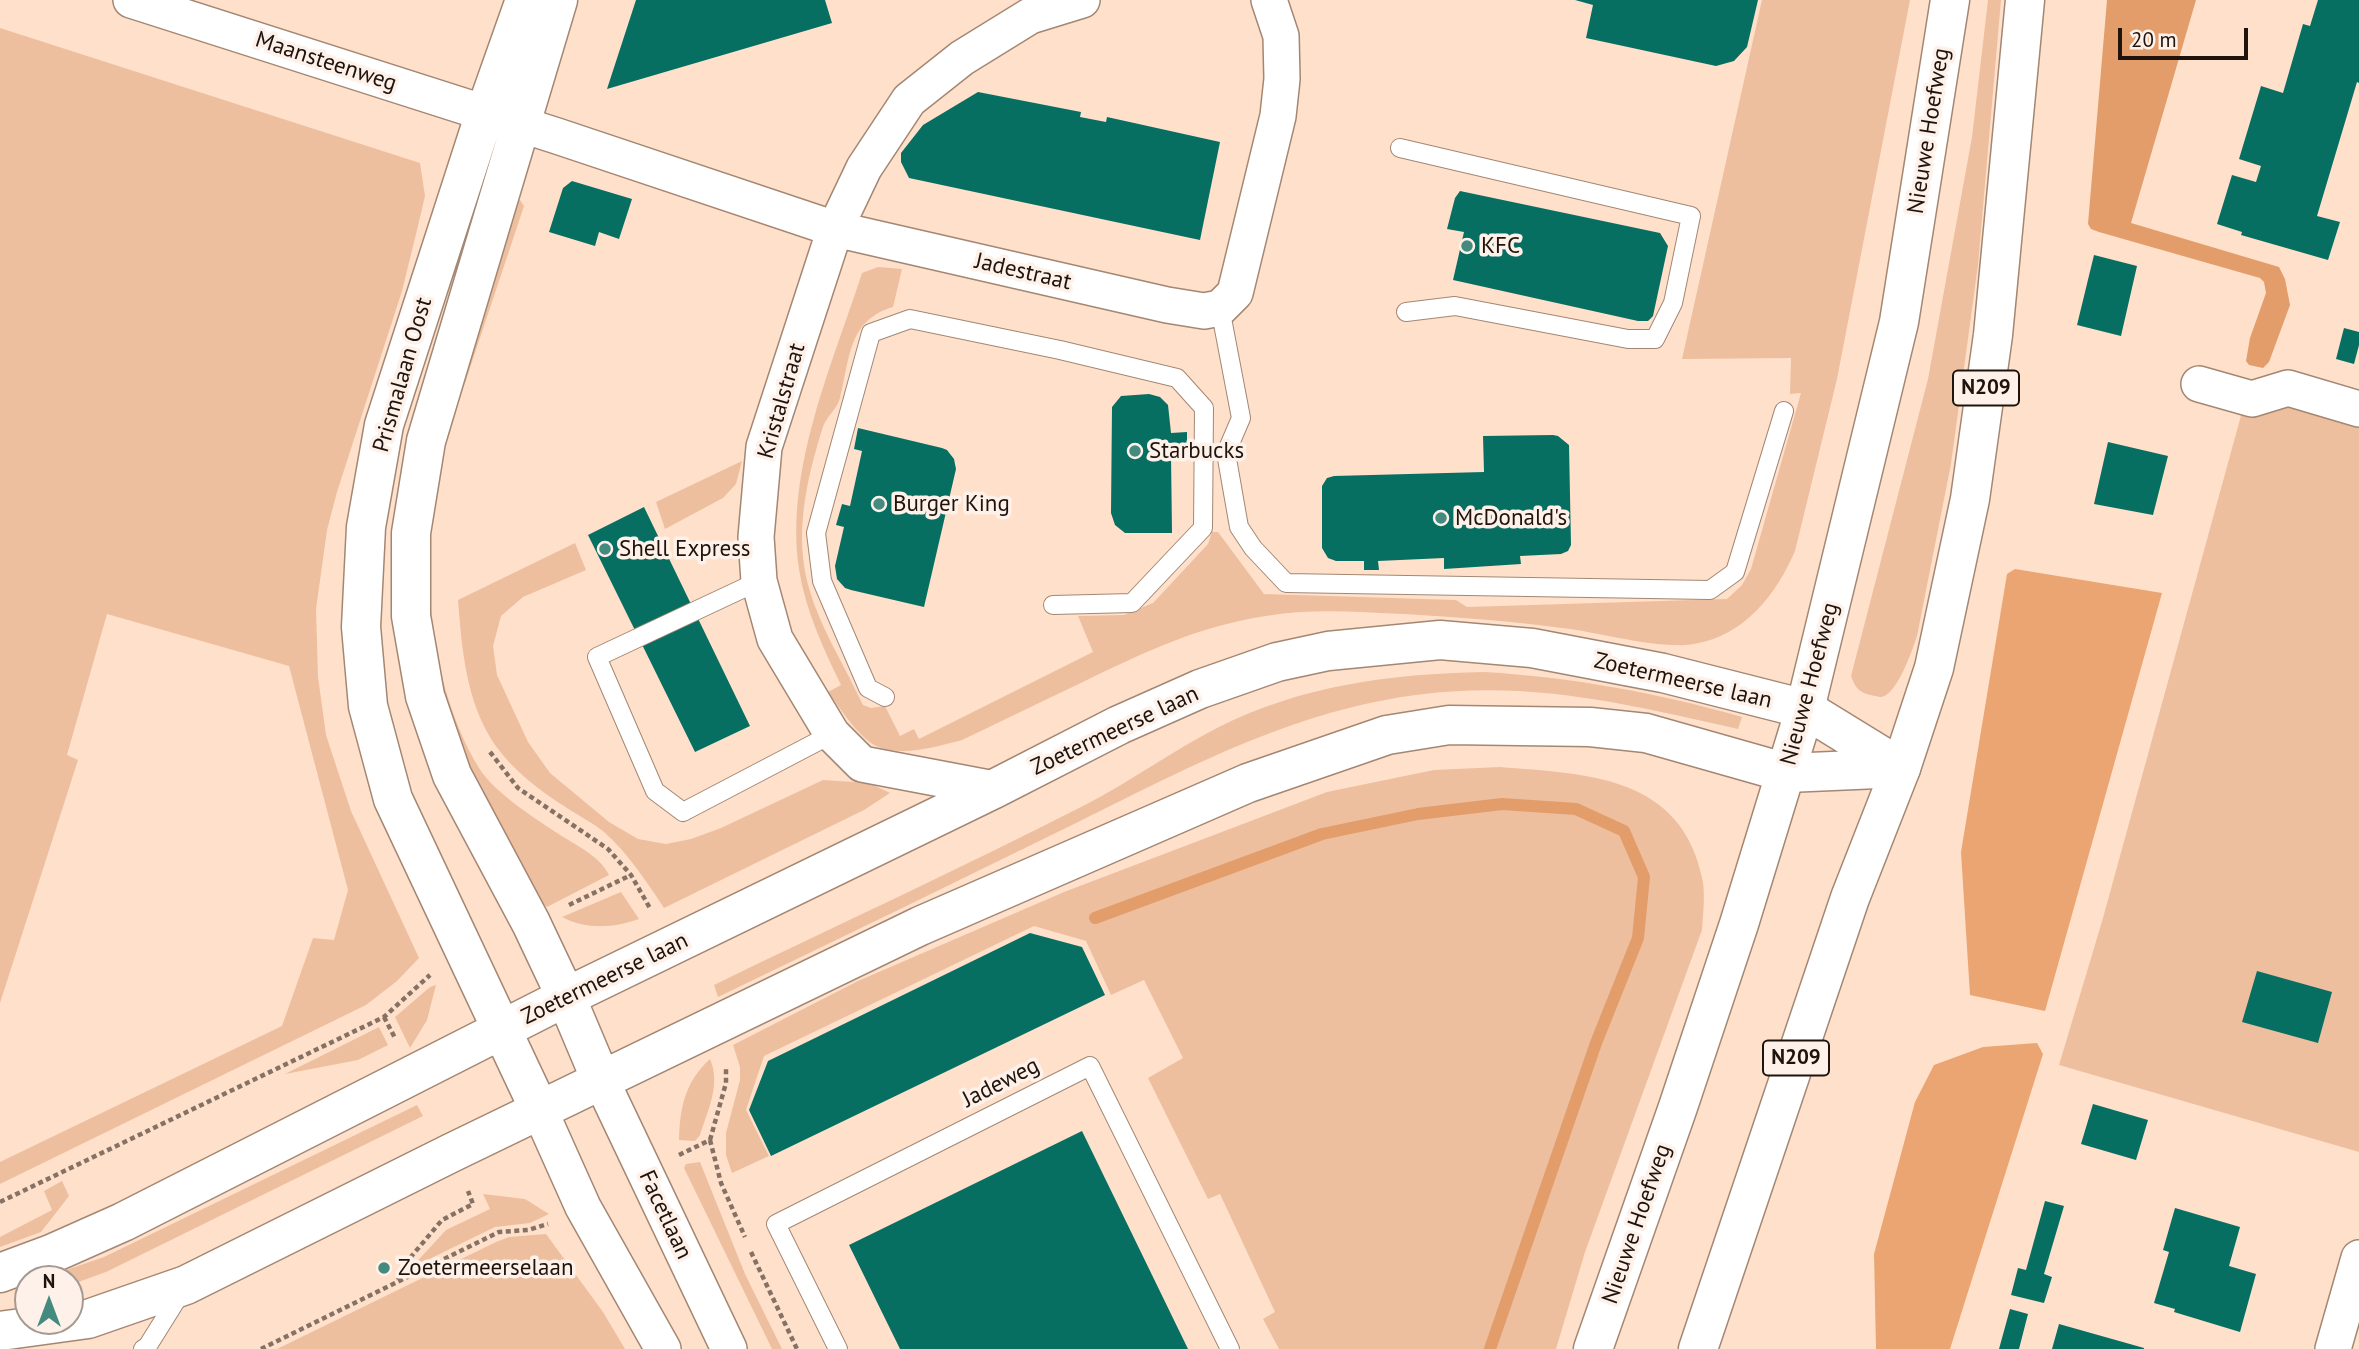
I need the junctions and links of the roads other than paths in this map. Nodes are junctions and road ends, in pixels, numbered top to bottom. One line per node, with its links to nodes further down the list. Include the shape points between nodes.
1 (131, 0): 8 (street, Maansteenweg)
2 (525, 0): 8 (street, Prismalaan Oost)
3 (558, 0): 9 (street, Prismalaan Oost)
4 (1082, 0): 11 (street, Kristalstraat, via 1030,16 962,58 909,100 864,168)
5 (1269, 0): 12 (street, via 1281,36 1278,116 1235,293)
6 (1950, 0): 20 (street, Nieuwe Hoefweg, via 1899,322)
7 (2025, 0): 22 (street, N209, via 1993,335 1970,499 1934,668)
8 (485, 113): 9 (street, Maansteenweg); 26 (street, Prismalaan Oost, via 384,425 366,527 361,627 368,706 393,799)
9 (521, 125): 11 (street, Jadestraat); 25 (street, Prismalaan Oost, via 426,441 411,533 411,616 425,696 452,775)
10 (1400, 148): 13 (lane, via 1691,216 1673,303 1655,339 1628,339 1455,306)
11 (835, 229): 12 (street, Jadestraat, via 1167,305); 17 (street, Kristalstraat, via 764,447 756,537)
12 (1220, 309): 16 (lane, via 1241,418 1226,453 1239,527 1286,583 1710,590 1735,572)
13 (1406, 312)
14 (2199, 384): 15 (street, via 2252,399 2288,388)
15 (2359, 408)
16 (1784, 411)
17 (759, 581): 21 (street, Kristalstraat, via 775,639); 21 (lane, via 597,657 655,791 683,812)
18 (1053, 605): 19 (lane, via 1132,603 1203,528 1204,408 1177,378 1060,350 910,318 871,333 816,533 822,581 868,688)
19 (886, 697)
20 (1805, 709): 22 (street, Zoetermeerse laan); 23 (street, Nieuwe Hoefweg); 24 (street, Zoetermeerse laan, via 1663,673 1532,648 1440,640 1328,651 1277,662 1200,689)
21 (832, 734): 24 (street, Kristalstraat, via 862,764)
22 (1901, 768): 23 (street); 39 (street, N209, via 1850,898)
23 (1787, 773): 27 (street, via 1646,733 1590,727 1449,725 1387,734 1248,783 920,926); 38 (street, Nieuwe Hoefweg)
24 (994, 789): 25 (street, Zoetermeerse laan)
25 (566, 997): 26 (street, Zoetermeerse laan); 27 (street, Prismalaan Oost)
26 (502, 1031): 28 (street, Prismalaan Oost); 30 (street, Zoetermeerse laan, via 122,1222)
27 (601, 1080): 28 (street); 35 (street, Facetlaan)
28 (540, 1111): 31 (street); 34 (street, via 583,1206)
29 (2359, 1258): 40 (street)
30 (0, 1273)
31 (186, 1285): 32 (street, via 89,1319); 33 (lane)
32 (0, 1331)
33 (143, 1349)
34 (663, 1349)
35 (729, 1349)
36 (838, 1349): 37 (lane, Jadeweg, via 776,1224 1090,1066)
37 (1230, 1349)
38 (1593, 1349)
39 (1698, 1349)
40 (2333, 1349)

